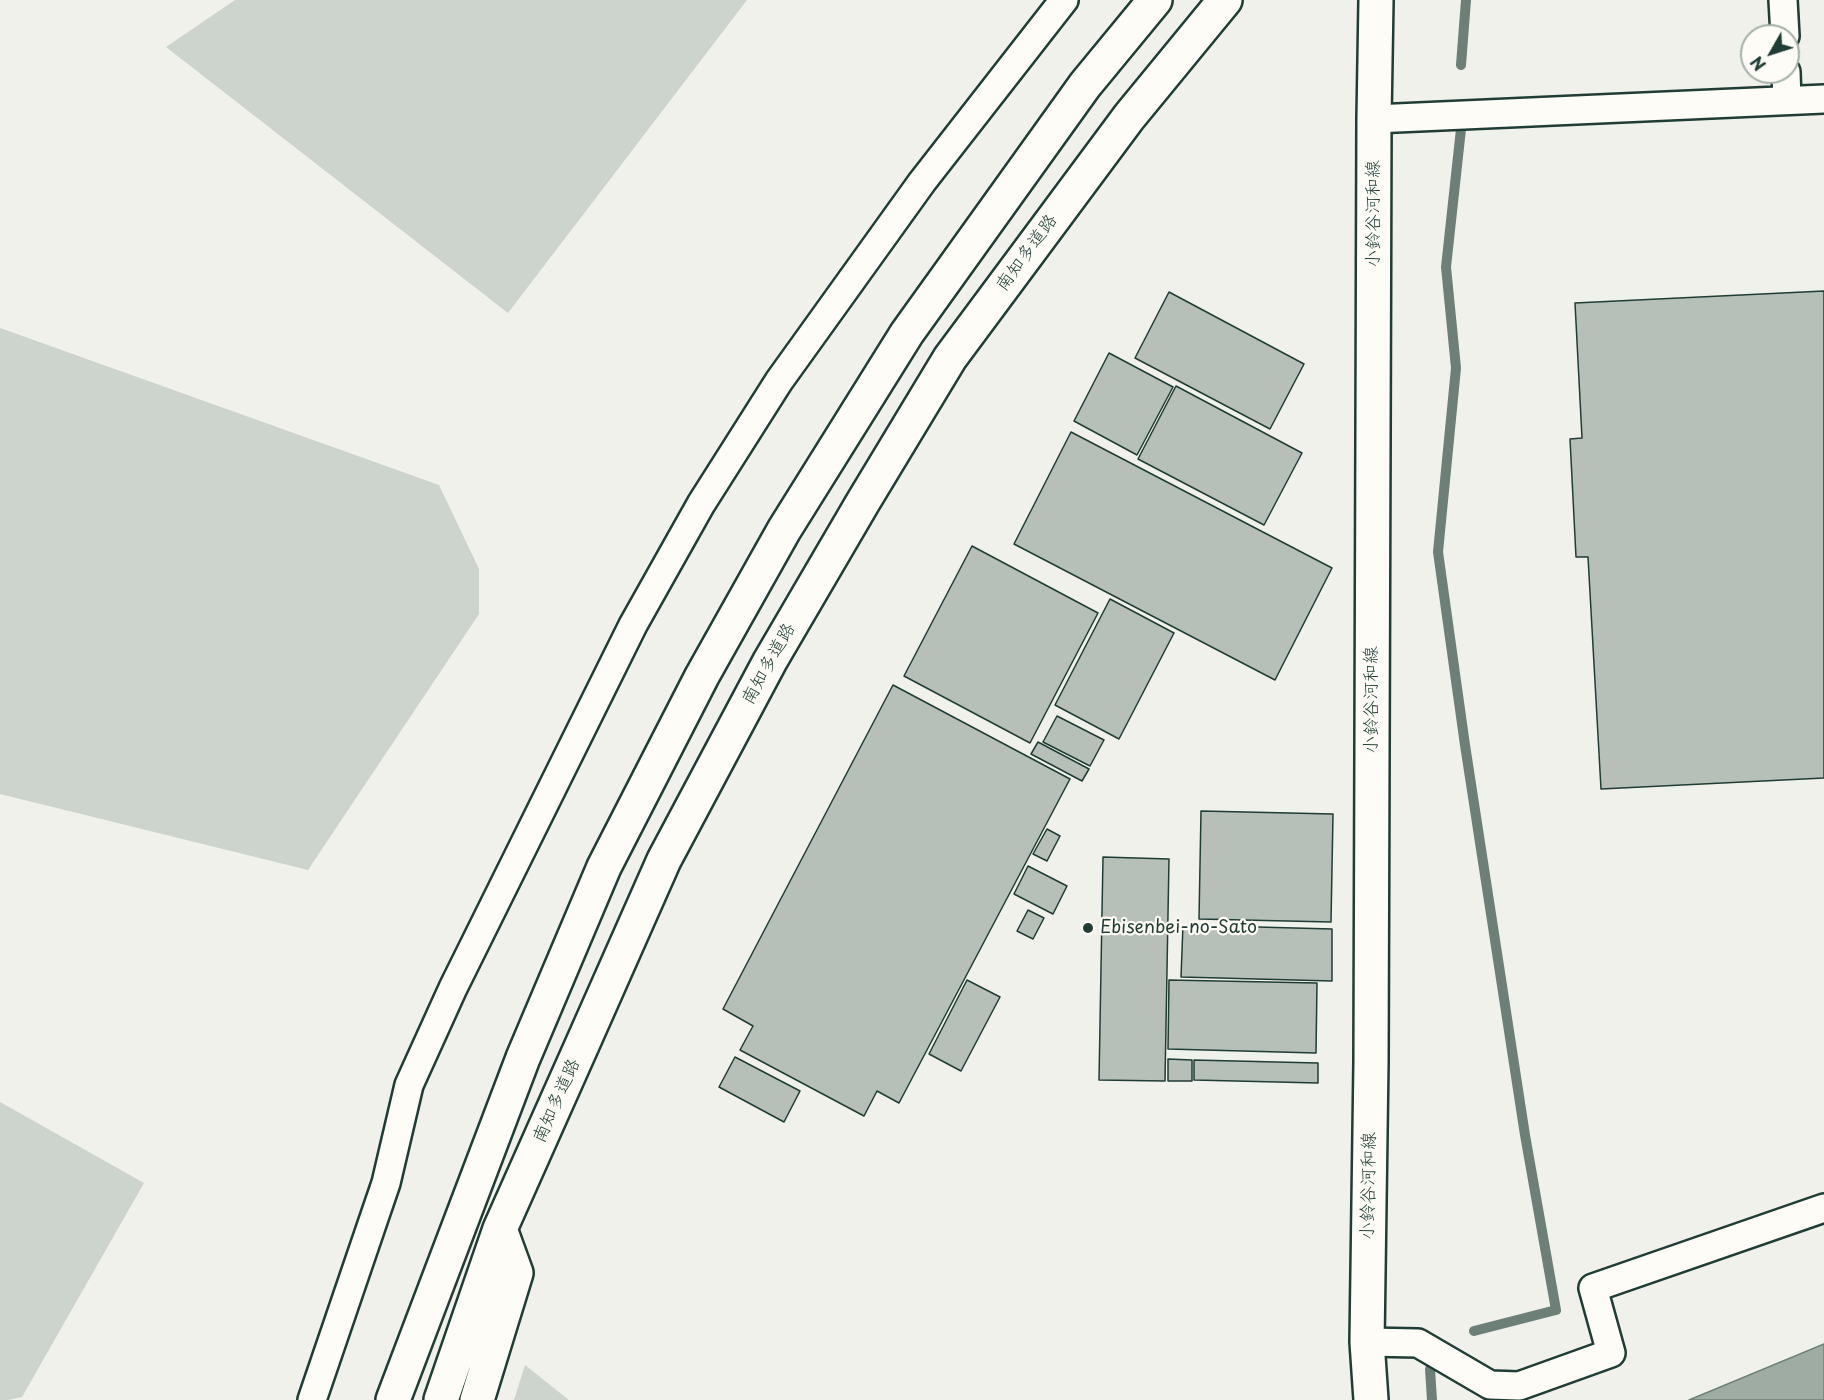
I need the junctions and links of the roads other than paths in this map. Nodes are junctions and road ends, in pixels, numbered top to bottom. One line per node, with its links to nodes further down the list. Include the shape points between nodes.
1 (1064, 0): 14 (street, via 922,182 779,381 701,504 633,625 409,1085 386,1183)
2 (1155, 0): 15 (main road, via 1085,85 907,333 784,530 702,676 604,867 523,1058)
3 (1225, 0): 12 (main road, 南知多道路, via 1129,117 950,358 862,502 770,661 664,860)
4 (1376, 0): 10 (main road, 小鈴谷河和線)
5 (1783, 0): 6 (street)
6 (1784, 24)
7 (1786, 84): 9 (street)
8 (1824, 99): 9 (street)
9 (1787, 100): 10 (street)
10 (1374, 119): 13 (main road, 小鈴谷河和線)
11 (1824, 1208): 13 (street, via 1593,1288 1611,1353 1519,1386 1490,1385 1418,1343)
12 (500, 1229): 16 (main road, 南知多道路); 17 (main road, via 516,1273)
13 (1367, 1342): 18 (main road, 小鈴谷河和線)
14 (312, 1400)
15 (393, 1400)
16 (441, 1400)
17 (477, 1400)
18 (1371, 1400)

